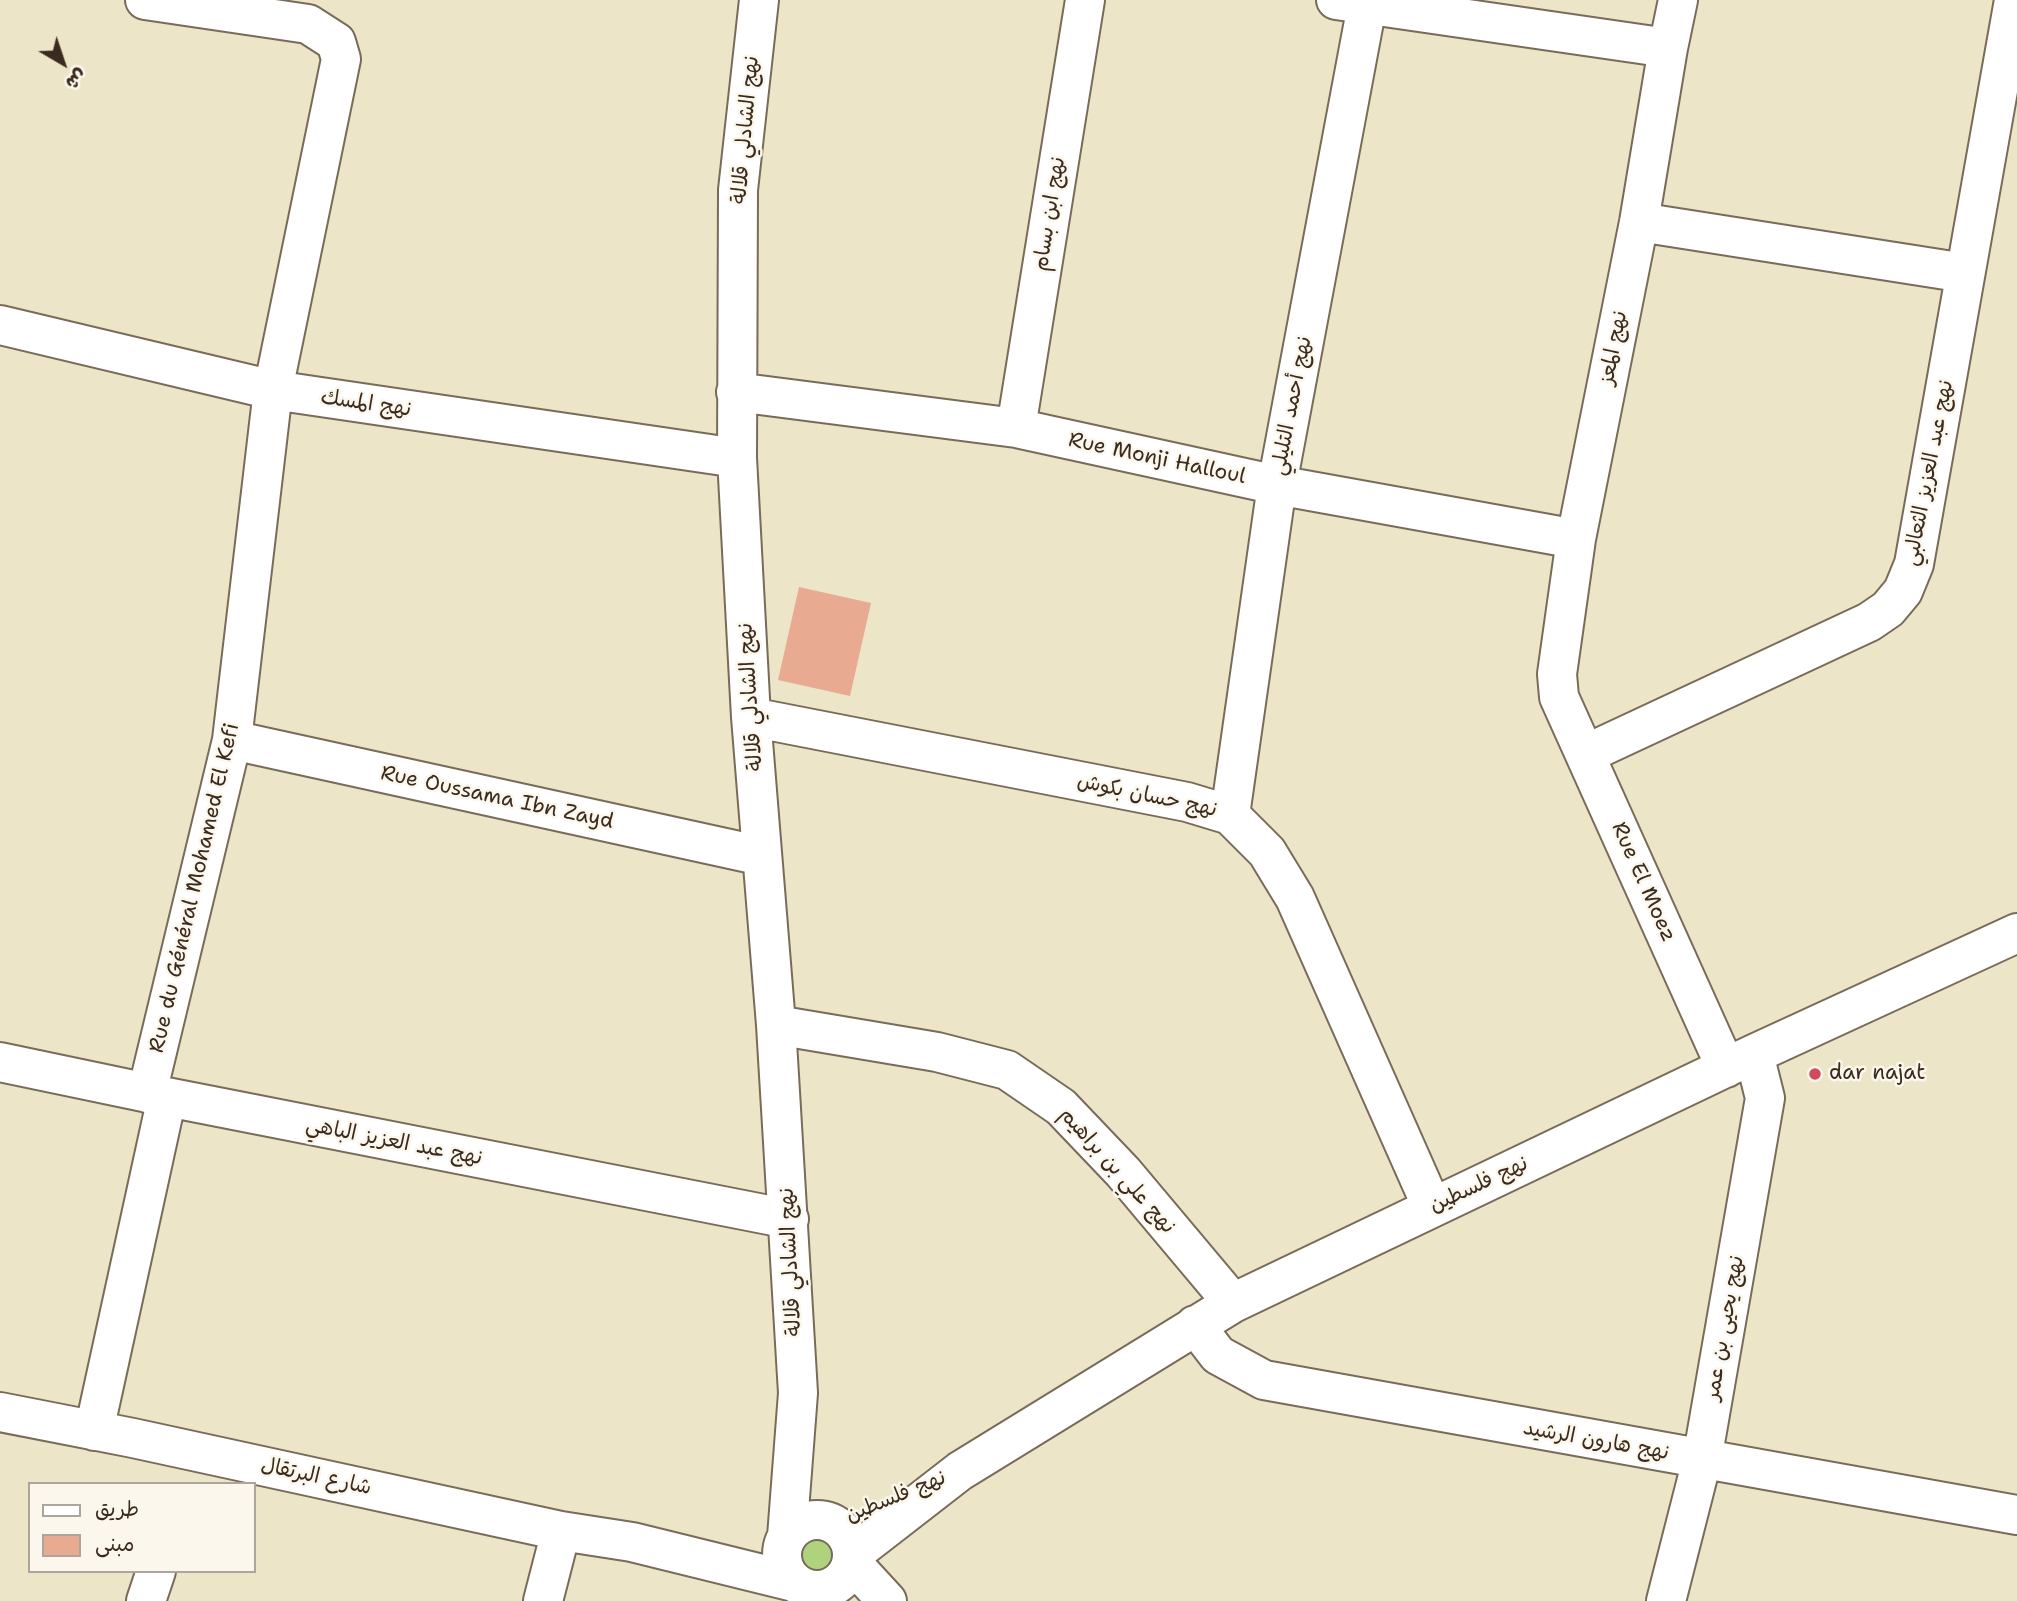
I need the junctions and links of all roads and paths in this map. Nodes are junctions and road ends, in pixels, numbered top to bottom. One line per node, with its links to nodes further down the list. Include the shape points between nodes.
1 (145, 0): 11 (street, Rue du Général Mohamed El Kefi, via 308,23 336,42 341,59)
2 (759, 0): 12 (street, نهج الشادلي قلالة, via 738,190)
3 (1085, 0): 13 (street, نهج ابن بسام)
4 (1678, 0): 7 (street, نهج المعز)
5 (2014, 0): 9 (street, نهج عبد العزيز الثعالبي)
6 (1357, 2): 7 (street); 15 (street, نهج أحمد التليلي)
7 (1668, 48): 8 (street, نهج المعز)
8 (1639, 222): 9 (street); 16 (street, نهج المعز)
9 (1965, 273): 20 (street, نهج عبد العزيز الثعالبي, via 1914,564 1903,591 1888,609 1868,622)
10 (0, 325): 11 (street, نهج المسك)
11 (273, 390): 14 (street, نهج المسك); 19 (street, Rue du Général Mohamed El Kefi)
12 (736, 391): 13 (street, Rue Monji Halloul); 14 (street, نهج الشادلي قلالة)
13 (1016, 428): 15 (street, Rue Monji Halloul)
14 (737, 458): 18 (street, نهج الشادلي قلالة)
15 (1277, 485): 16 (street, Rue Monji Halloul); 21 (street, نهج أحمد التليلي)
16 (1576, 539): 17 (street, نهج المعز, via 1559,650)
17 (1559, 697): 20 (street, Rue El Moez)
18 (751, 717): 21 (street, نهج حسان بكوش, via 1188,802); 22 (street, نهج الشادلي قلالة)
19 (232, 740): 22 (street, Rue Oussama Ibn Zayd); 27 (street, Rue du Général Mohamed El Kefi)
20 (1586, 754): 25 (street, Rue El Moez)
21 (1230, 815): 28 (street, نهج حسان بكوش, via 1267,852 1295,898)
22 (762, 856): 24 (street, نهج الشادلي قلالة)
23 (2017, 933): 25 (street, نهج فلسطين)
24 (776, 1025): 29 (street, نهج الشادلي قلالة); 30 (street, نهج علي بن براهيم, via 937,1052 1007,1070 1061,1107 1123,1172)
25 (1740, 1061): 28 (street, نهج فلسطين); 35 (street, نهج يحيى بن عمر, via 1765,1098)
26 (0, 1062): 27 (street, نهج عبد العزيز الباهي)
27 (157, 1095): 29 (street, نهج عبد العزيز الباهي); 34 (street, Rue du Général Mohamed El Kefi)
28 (1432, 1207): 30 (street, نهج فلسطين)
29 (789, 1219): 32 (street, نهج الشادلي قلالة)
30 (1233, 1303): 31 (street, نهج فلسطين)
31 (1195, 1325): 35 (street, نهج هارون الرشيد, via 1218,1354 1264,1380); 37 (street, نهج فلسطين)
32 (798, 1393): 39 (street); 41 (street)
33 (0, 1412): 34 (street, شارع البرتقال)
34 (94, 1431): 36 (street, شارع البرتقال)
35 (1702, 1460): 38 (street, نهج هارون الرشيد); 49 (street, نهج يحيى بن عمر)
36 (192, 1468): 40 (street, شارع البرتقال)
37 (960, 1471): 39 (street, نهج فلسطين); 43 (street, نهج فلسطين)
38 (2017, 1515)
39 (828, 1522): 41 (street, via 803,1523); 43 (street, via 847,1535)
40 (561, 1531): 42 (street, شارع البرتقال); 47 (street)
41 (786, 1540): 42 (street, شارع البرتقال); 45 (street, via 783,1564)
42 (632, 1542): 45 (street, شارع البرتقال)
43 (853, 1559): 45 (street, via 840,1582); 48 (street)
44 (155, 1573): 46 (street)
45 (812, 1593)
46 (146, 1601)
47 (542, 1601)
48 (887, 1601)
49 (1667, 1601)

